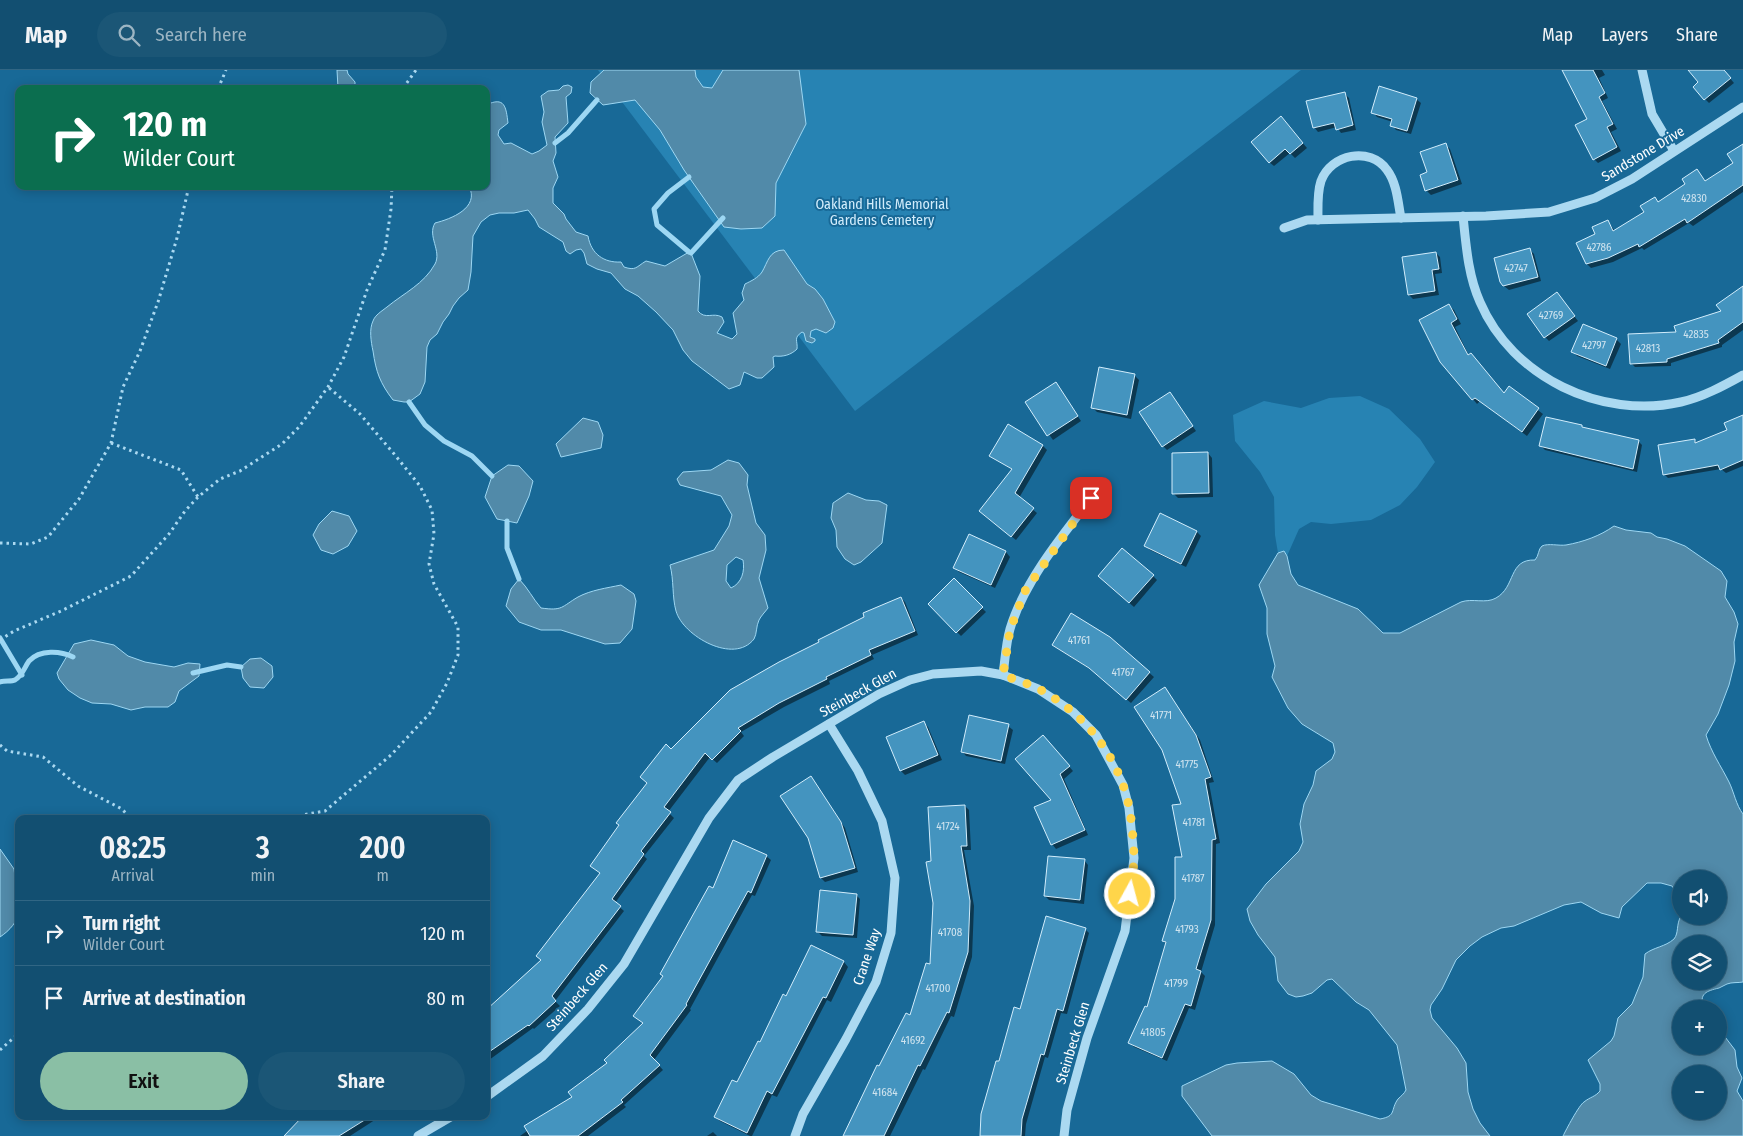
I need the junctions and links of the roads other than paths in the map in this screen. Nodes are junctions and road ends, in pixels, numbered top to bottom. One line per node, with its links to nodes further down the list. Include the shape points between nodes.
1 (1642, 70): 3 (street, via 1652,114)
2 (1743, 107): 3 (street, Sandstone Drive)
3 (1674, 151): 4 (street, Sandstone Drive, via 1632,179 1595,198 1548,212)
4 (1463, 216): 5 (street, Sandstone Drive); 8 (street, via 1472,279 1480,302 1509,348 1549,381 1580,395 1619,405 1650,406 1702,396)
5 (1401, 218): 6 (street, Sandstone Drive); 6 (street, via 1393,181 1387,170 1379,161 1359,155 1337,162 1327,170 1318,196)
6 (1318, 220): 7 (street, Sandstone Drive, via 1307,220)
7 (1284, 228)
8 (1743, 375)
9 (1102, 483): 10 (street, via 1025,591 1010,630)
10 (1003, 675): 11 (street, Steinbeck Glen, via 981,671 957,672 910,680); 16 (street, Steinbeck Glen, via 1038,689 1073,712 1096,735 1123,785 1129,808 1134,858 1126,931 1086,1038 1067,1110)
11 (829, 724): 12 (street, Steinbeck Glen, via 738,780 709,818 624,964 588,1009 543,1056); 15 (street, Crane Way, via 858,771 882,821 894,878 891,933 876,982)
12 (490, 1094)
13 (445, 1120): 14 (street)
14 (418, 1136)
15 (795, 1136)
16 (1064, 1136)

